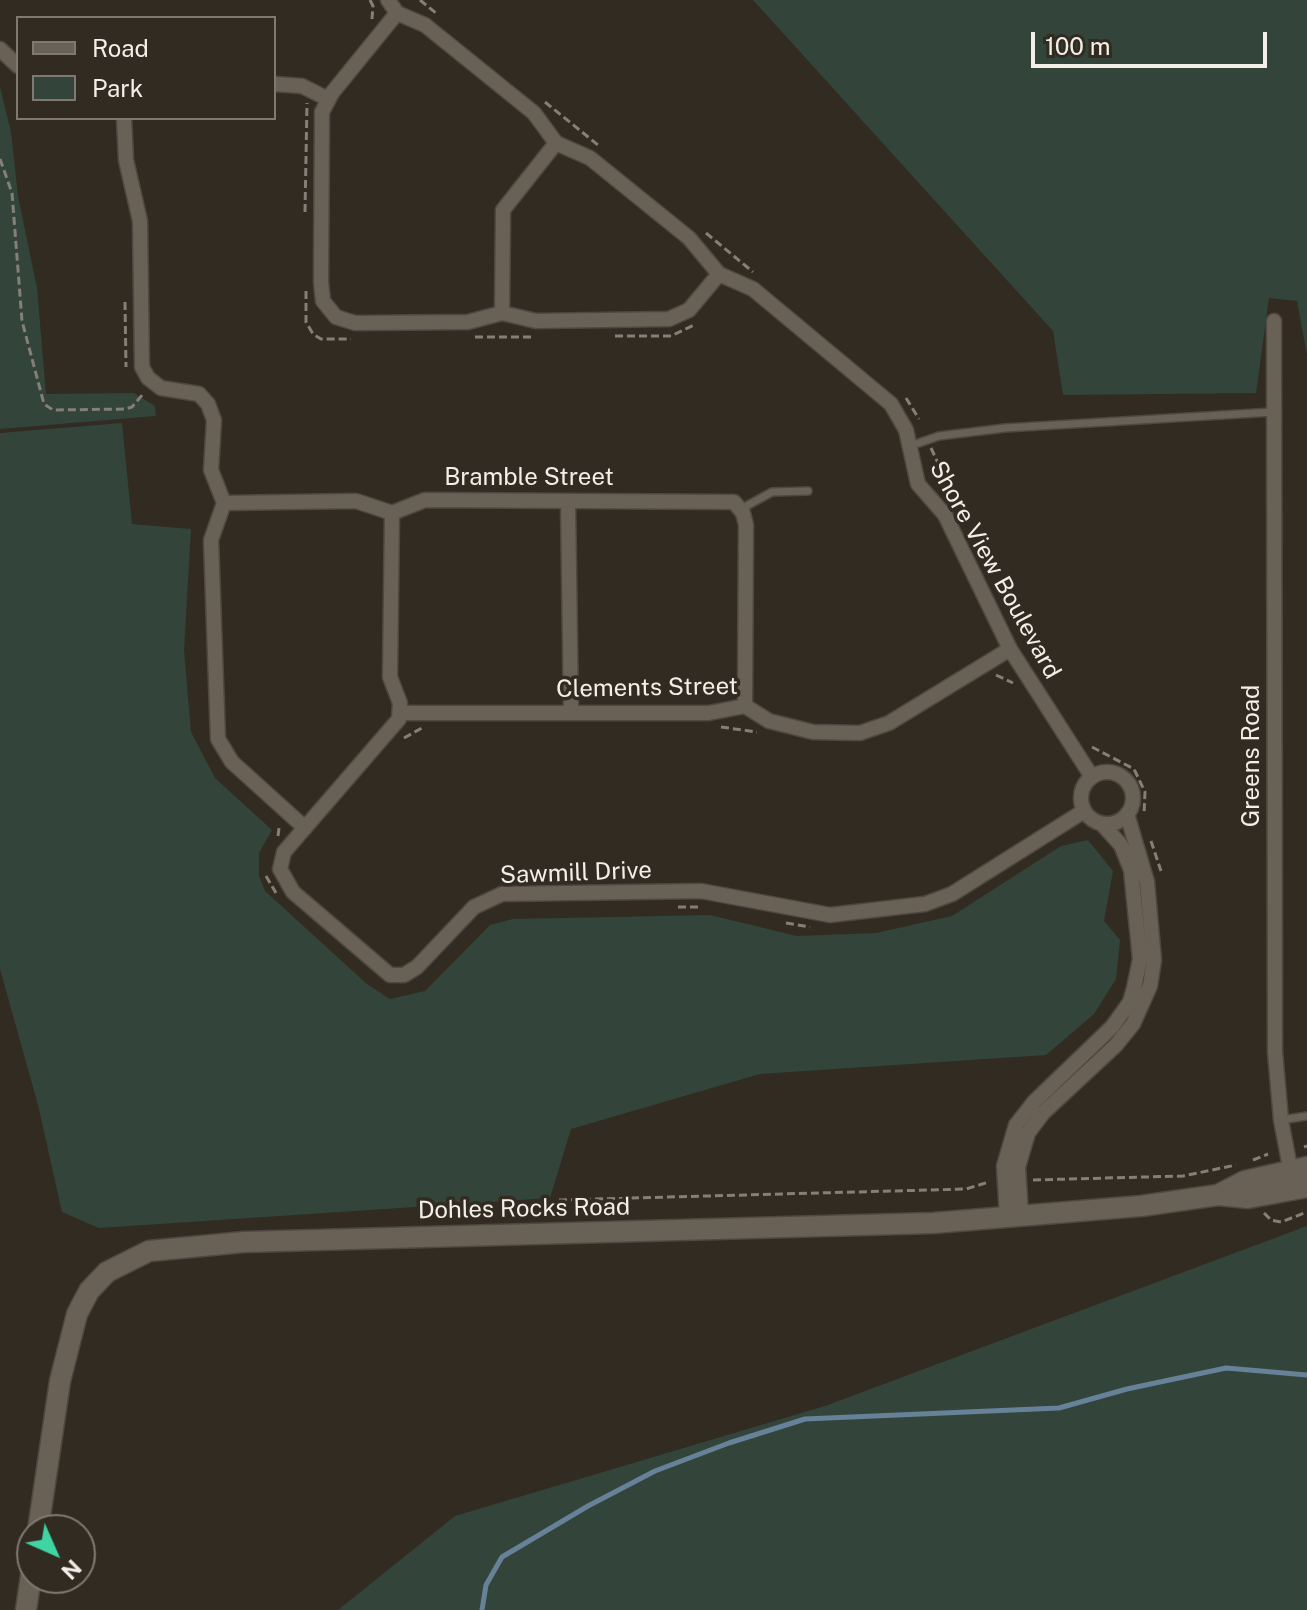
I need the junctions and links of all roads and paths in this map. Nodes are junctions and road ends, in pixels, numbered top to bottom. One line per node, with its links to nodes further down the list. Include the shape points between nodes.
1 (370, 0): 6 (path, via 374,11)
2 (388, 0): 4 (street, Shore View Boulevard)
3 (420, 0): 5 (path)
4 (397, 13): 11 (street); 14 (street, Shore View Boulevard, via 425,25 534,113)
5 (444, 20)
6 (369, 24)
7 (0, 49): 8 (street)
8 (16, 64)
9 (276, 84): 11 (street, via 302,86)
10 (541, 98): 15 (path)
11 (328, 99): 23 (street, via 319,125 320,266 321,293 330,312 355,323 473,322)
12 (307, 102): 17 (path)
13 (124, 120): 36 (street, via 126,160 140,221 142,367 161,388 193,391 208,404 214,420 211,470)
14 (556, 143): 19 (street, Shore View Boulevard, via 584,154 634,193 698,246); 23 (street, via 503,210)
15 (601, 147)
16 (0, 159): 31 (path, via 12,193 22,321 44,404 53,410 125,409 141,392)
17 (305, 223)
18 (696, 225): 20 (path)
19 (719, 274): 23 (street, via 685,314 669,319 536,321); 33 (street, Shore View Boulevard, via 753,289 876,389 901,419)
20 (759, 277)
21 (306, 286): 29 (path, via 306,322 313,334 321,339)
22 (125, 291): 30 (path)
23 (502, 313)
24 (703, 317): 26 (path, via 671,336)
25 (1274, 321): 32 (street, Greens Road)
26 (603, 336)
27 (470, 337): 28 (path)
28 (544, 337)
29 (363, 338)
30 (129, 375)
31 (148, 398)
32 (1273, 412): 33 (lane, via 1005,428 939,436); 67 (street, Greens Road, via 1275,1052)
33 (910, 446): 39 (street, Shore View Boulevard, via 915,478 945,515)
34 (808, 491): 37 (lane, via 772,492)
35 (568, 501): 37 (street, Bramble Street, via 722,500); 38 (street, Bramble Street, via 425,500); 43 (street)
36 (224, 503): 38 (street, via 356,501); 57 (street, via 211,540 218,739 232,762)
37 (741, 509): 42 (street, via 746,525)
38 (392, 513): 44 (street, via 390,677)
39 (1010, 649): 42 (street, Clements Street, via 899,718 860,733 813,732 773,722); 50 (street, Shore View Boulevard)
40 (987, 679): 41 (path, via 999,675)
41 (1017, 681)
42 (745, 706): 43 (street, Clements Street, via 709,713)
43 (571, 712): 44 (street, Clements Street)
44 (401, 713): 57 (street, Sawmill Drive, via 394,729)
45 (425, 727): 49 (path)
46 (721, 727): 47 (path)
47 (767, 734)
48 (1085, 740): 54 (path, via 1139,777 1145,792)
49 (399, 742)
50 (1092, 777): 51 (street, via 1083,788); 52 (street, via 1108,772 1128,784 1133,799)
51 (1084, 811): 55 (street); 57 (street, Sawmill Drive, via 952,894 925,904 830,915 701,891 502,894 474,907 417,967 396,976 377,967 284,881 282,856)
52 (1127, 814): 55 (street, via 1116,823); 77 (street, via 1147,882 1154,945 1150,986 1133,1024 1116,1045 1028,1133 1018,1167)
53 (275, 820): 56 (path)
54 (1145, 823)
55 (1102, 824): 77 (street, via 1119,841 1131,870 1140,959 1134,988 1112,1027 1016,1125 1004,1166)
56 (279, 828): 58 (path); 59 (path)
57 (305, 828)
58 (284, 832)
59 (276, 840)
60 (265, 871): 61 (path)
61 (278, 895)
62 (672, 905): 63 (path, via 691,910)
63 (707, 905)
64 (774, 920): 65 (path)
65 (819, 927)
66 (1307, 1116): 67 (lane)
67 (1281, 1120): 69 (street, Greens Road)
68 (1239, 1164): 71 (path, via 1183,1176)
69 (1302, 1168): 77 (street, Dohles Rocks Road, via 1245,1181 1218,1195)
70 (991, 1173): 72 (path)
71 (1025, 1180)
72 (991, 1181): 73 (path); 74 (path, via 966,1189)
73 (997, 1181)
74 (559, 1200)
75 (1262, 1205): 76 (path, via 1267,1217 1276,1221)
76 (1307, 1212)
77 (1014, 1216): 78 (street, Dohles Rocks Road, via 872,1226 203,1243 149,1251 107,1272 77,1314 60,1381)
78 (40, 1514)

